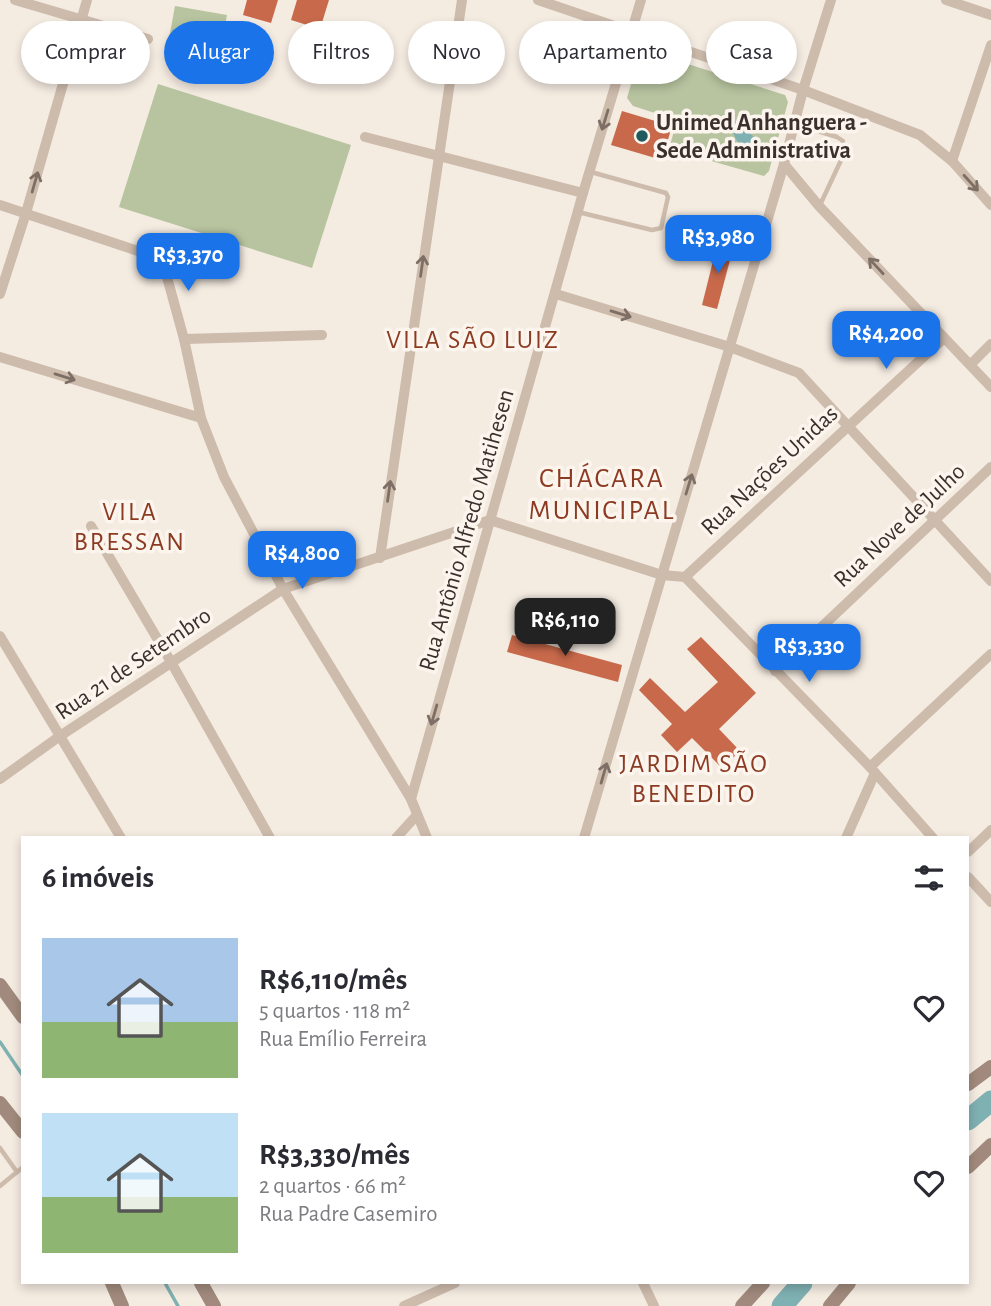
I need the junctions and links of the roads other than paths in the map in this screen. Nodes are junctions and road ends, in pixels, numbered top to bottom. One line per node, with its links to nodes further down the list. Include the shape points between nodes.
1 (15, 0): 9 (street)
2 (86, 0): 9 (street)
3 (462, 0): 19 (street)
4 (538, 0): 11 (street)
5 (641, 0): 12 (street, Rua Antônio Alfredo Matihesen)
6 (831, 0): 16 (street)
7 (946, 0): 8 (street)
8 (991, 15)
9 (81, 19): 10 (street); 28 (street, one-way to 9)
10 (88, 21)
11 (602, 21)
12 (635, 21)
13 (991, 45): 20 (street)
14 (692, 52): 16 (street)
15 (616, 84): 22 (street, Rua Antônio Alfredo Matihesen, one-way to 22)
16 (803, 90): 17 (street); 20 (street, via 920,135)
17 (794, 124): 21 (street); 26 (lane, via 843,141 843,156)
18 (366, 137): 19 (street)
19 (439, 156): 23 (street); 45 (street, one-way to 19)
20 (952, 161): 25 (street, one-way to 25)
21 (784, 164): 26 (street); 35 (street)
22 (590, 172): 23 (street, Rua Antônio Alfredo Matihesen); 27 (lane, via 666,193 661,228 652,230)
23 (583, 193): 27 (street, Rua Antônio Alfredo Matihesen)
24 (0, 205): 28 (street)
25 (991, 205)
26 (820, 206): 32 (street, one-way to 26)
27 (578, 212): 30 (street, Rua Antônio Alfredo Matihesen)
28 (26, 213): 29 (street); 33 (street, via 162,259)
29 (0, 294)
30 (556, 294): 35 (street, one-way to 35); 42 (street, Rua Antônio Alfredo Matihesen)
31 (322, 335): 33 (street)
32 (944, 338): 37 (street); 40 (street, Rua Nações Unidas)
33 (184, 339): 39 (street)
34 (991, 344): 37 (street)
35 (730, 347): 40 (street, via 799,373); 46 (street, one-way to 35)
36 (0, 357): 39 (street, one-way to 39)
37 (971, 364): 38 (street)
38 (991, 387)
39 (201, 418): 49 (street, via 224,477)
40 (848, 426): 43 (street); 47 (street, Rua Nações Unidas)
41 (991, 467): 43 (street, Rua Nove de Julho)
42 (490, 520): 45 (street, Rua 21 de Setembro); 46 (street); 57 (street, Rua Antônio Alfredo Matihesen, one-way to 57)
43 (935, 521): 48 (street); 53 (street, Rua Nove de Julho)
44 (90, 526): 52 (street)
45 (380, 558): 49 (street, Rua 21 de Setembro)
46 (662, 575): 47 (street); 64 (street, one-way to 46)
47 (685, 577): 53 (street)
48 (991, 581)
49 (283, 589): 52 (street, Rua 21 de Setembro); 57 (street)
50 (0, 636): 54 (street)
51 (991, 654): 55 (street)
52 (171, 662): 54 (street, Rua 21 de Setembro); 61 (street)
53 (775, 671): 55 (street)
54 (60, 736): 56 (street, Rua 21 de Setembro); 60 (street)
55 (873, 770): 65 (street); 66 (street)
56 (0, 779)
57 (411, 799): 58 (street)
58 (416, 816): 62 (street); 63 (street)
59 (991, 830): 67 (street)
60 (120, 836)
61 (269, 836)
62 (398, 836)
63 (426, 836)
64 (585, 836)
65 (847, 836)
66 (931, 836)
67 (969, 851)
68 (969, 878): 69 (street)
69 (991, 902)
70 (0, 985): 71 (main road)
71 (21, 1014)
72 (991, 1067): 73 (main road)
73 (969, 1083)
74 (0, 1103): 75 (main road)
75 (21, 1129)
76 (991, 1145): 78 (main road)
77 (0, 1148): 80 (lane)
78 (969, 1166)
79 (21, 1169): 80 (lane)
80 (17, 1172): 81 (lane)
81 (0, 1186)
82 (112, 1284): 88 (main road)
83 (202, 1284): 89 (main road)
84 (451, 1284): 90 (street)
85 (643, 1284): 91 (street)
86 (762, 1284): 92 (main road)
87 (848, 1284): 93 (main road)
88 (122, 1306)
89 (214, 1306)
90 (404, 1306)
91 (654, 1306)
92 (742, 1306)
93 (830, 1306)

